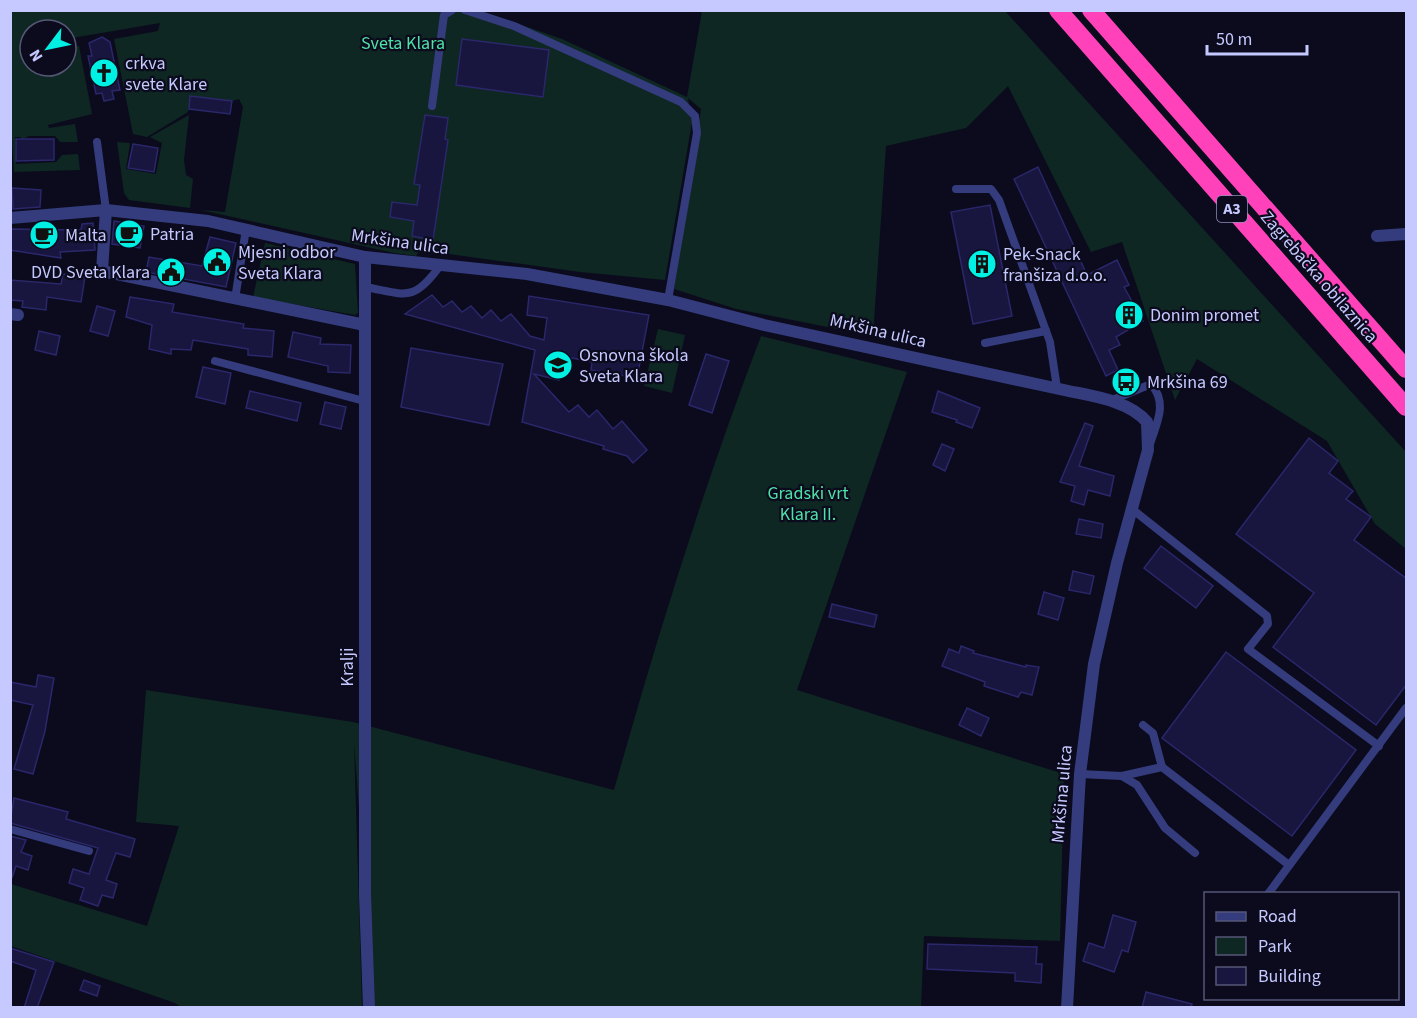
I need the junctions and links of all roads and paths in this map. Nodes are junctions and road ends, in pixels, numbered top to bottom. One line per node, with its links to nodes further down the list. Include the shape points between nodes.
1 (452, 10): 5 (lane, via 444,15)
2 (465, 10): 17 (lane, via 514,26 681,102 695,116 698,134)
3 (1058, 10): 26 (highway, Zagrebačka obilaznica / A3)
4 (1091, 10): 22 (highway, Zagrebačka obilaznica / A3)
5 (432, 106)
6 (97, 142): 8 (lane)
7 (956, 189): 19 (lane, via 991,189 999,200)
8 (106, 210): 9 (street, Mrkšina ulica); 10 (street, Mrkšina ulica, via 167,214); 16 (street, via 102,271)
9 (10, 218)
10 (246, 229): 13 (street, Mrkšina ulica); 16 (lane)
11 (1407, 234): 12 (street)
12 (1377, 236)
13 (365, 257): 14 (street, Mrkšina ulica); 15 (street, Kralji)
14 (439, 267): 15 (lane, via 424,287 415,292); 17 (street, Mrkšina ulica, via 526,274)
15 (365, 287): 18 (street, Kralji)
16 (235, 299): 18 (street)
17 (668, 300): 23 (street, Mrkšina ulica, via 764,325)
18 (365, 326): 24 (street, Kralji)
19 (1046, 331): 20 (lane); 23 (lane)
20 (985, 344)
21 (215, 361): 24 (lane)
22 (1407, 369)
23 (1057, 388): 25 (street, Mrkšina ulica)
24 (364, 401): 40 (street, Kralji)
25 (1110, 401): 27 (street, Mrkšina ulica, via 1131,409 1147,422); 27 (lane, via 1151,384 1158,393 1162,405)
26 (1407, 407)
27 (1148, 450): 28 (street, Mrkšina ulica)
28 (1132, 509): 31 (lane, via 1267,616 1268,624 1248,649); 33 (street, Mrkšina ulica, via 1098,645)
29 (1407, 708): 31 (lane)
30 (1143, 725): 32 (lane, via 1153,733)
31 (1379, 746): 38 (lane)
32 (1162, 766): 34 (lane); 38 (lane)
33 (1080, 774): 34 (lane); 41 (street, Mrkšina ulica)
34 (1122, 776): 37 (lane, via 1137,785 1165,828)
35 (10, 829): 36 (lane)
36 (89, 851)
37 (1195, 853)
38 (1289, 865): 39 (lane)
39 (1269, 892)
40 (369, 1008)
41 (1067, 1008)

